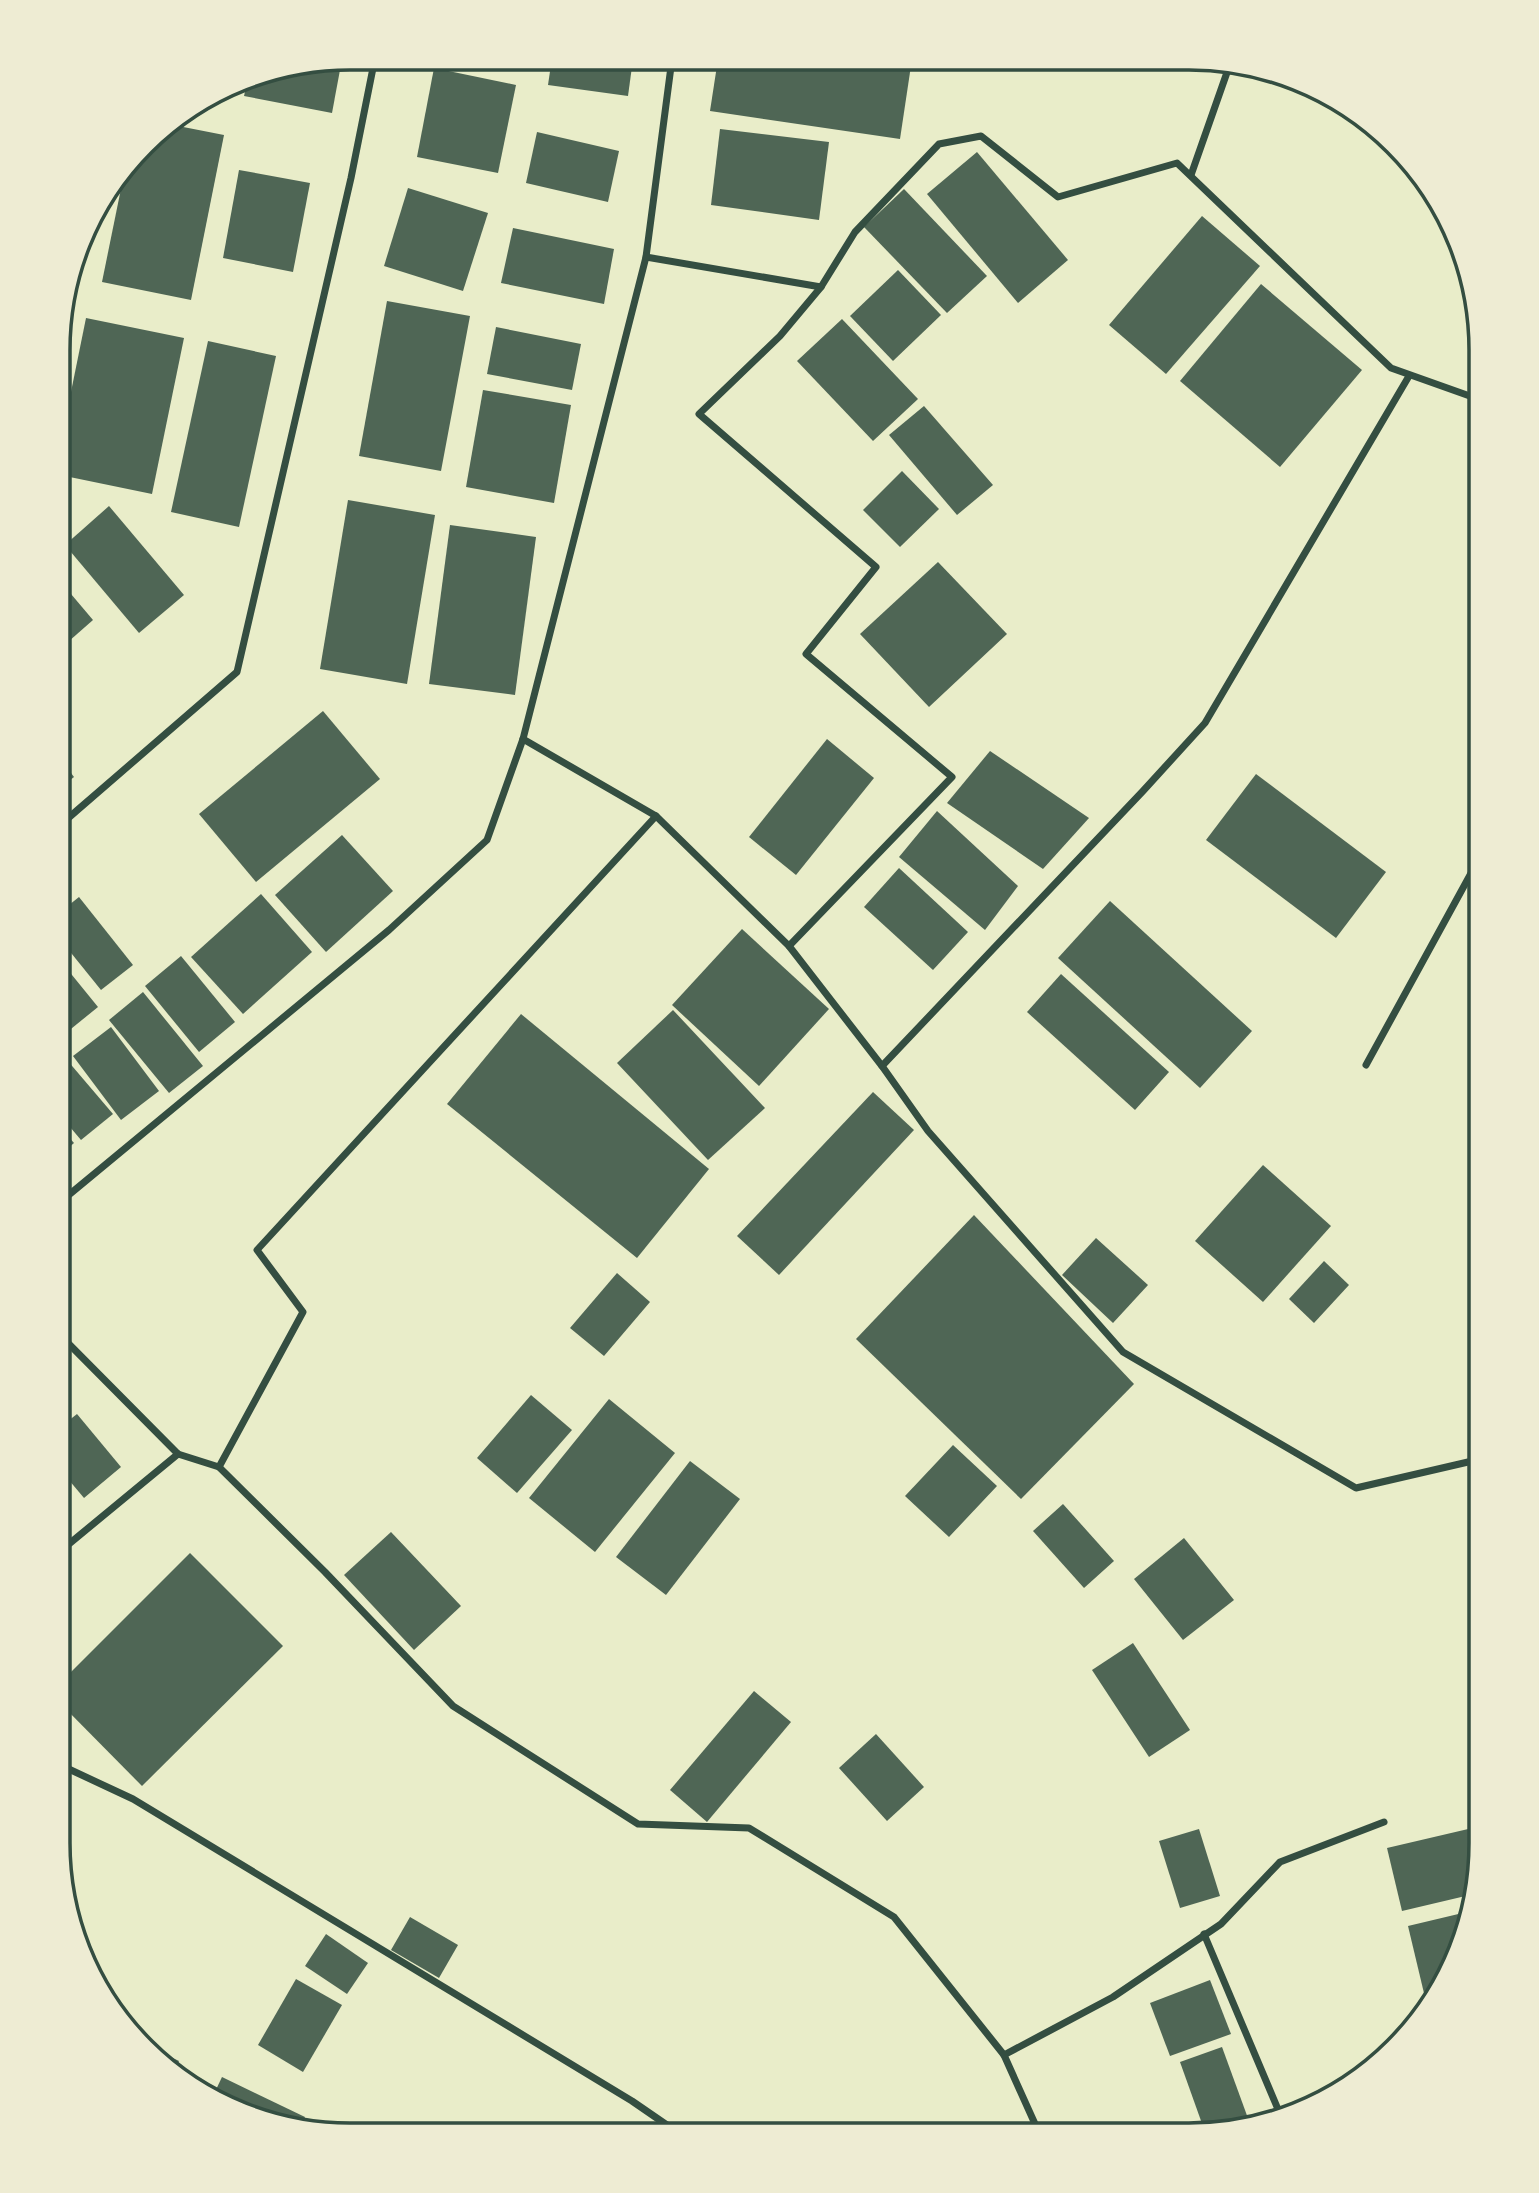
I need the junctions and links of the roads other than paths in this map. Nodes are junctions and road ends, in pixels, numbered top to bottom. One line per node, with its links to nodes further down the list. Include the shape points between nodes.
1 (372, 70): 11 (street, via 237,673)
2 (671, 70): 5 (street)
3 (1227, 72): 4 (street)
4 (1191, 175): 6 (street, via 1177,163 1058,197 981,136 939,144 856,232); 7 (street, via 1391,368)
5 (646, 257): 6 (street); 9 (street)
6 (821, 287): 13 (street, via 780,336 699,414 876,567 806,654 952,776)
7 (1409, 376): 8 (street); 15 (street, via 1205,723)
8 (1469, 396)
9 (523, 739): 10 (street); 16 (street, via 487,840 388,930)
10 (656, 816): 13 (street); 20 (street, via 257,1250 303,1312)
11 (70, 817)
12 (1469, 877): 14 (street)
13 (789, 946): 15 (street)
14 (1366, 1065)
15 (882, 1066): 19 (street, via 928,1131 1123,1352 1356,1488)
16 (70, 1194)
17 (70, 1345): 18 (street)
18 (178, 1454): 20 (street); 21 (street)
19 (1469, 1462)
20 (219, 1467): 25 (street, via 453,1706 638,1824 749,1828 894,1917)
21 (70, 1543)
22 (70, 1770): 27 (street, via 143,1805)
23 (1384, 1822): 24 (street, via 1280,1862 1221,1924)
24 (1204, 1934): 25 (street, via 1114,1997); 26 (street)
25 (1004, 2055): 28 (street)
26 (1278, 2108)
27 (664, 2123)
28 (1035, 2123)

